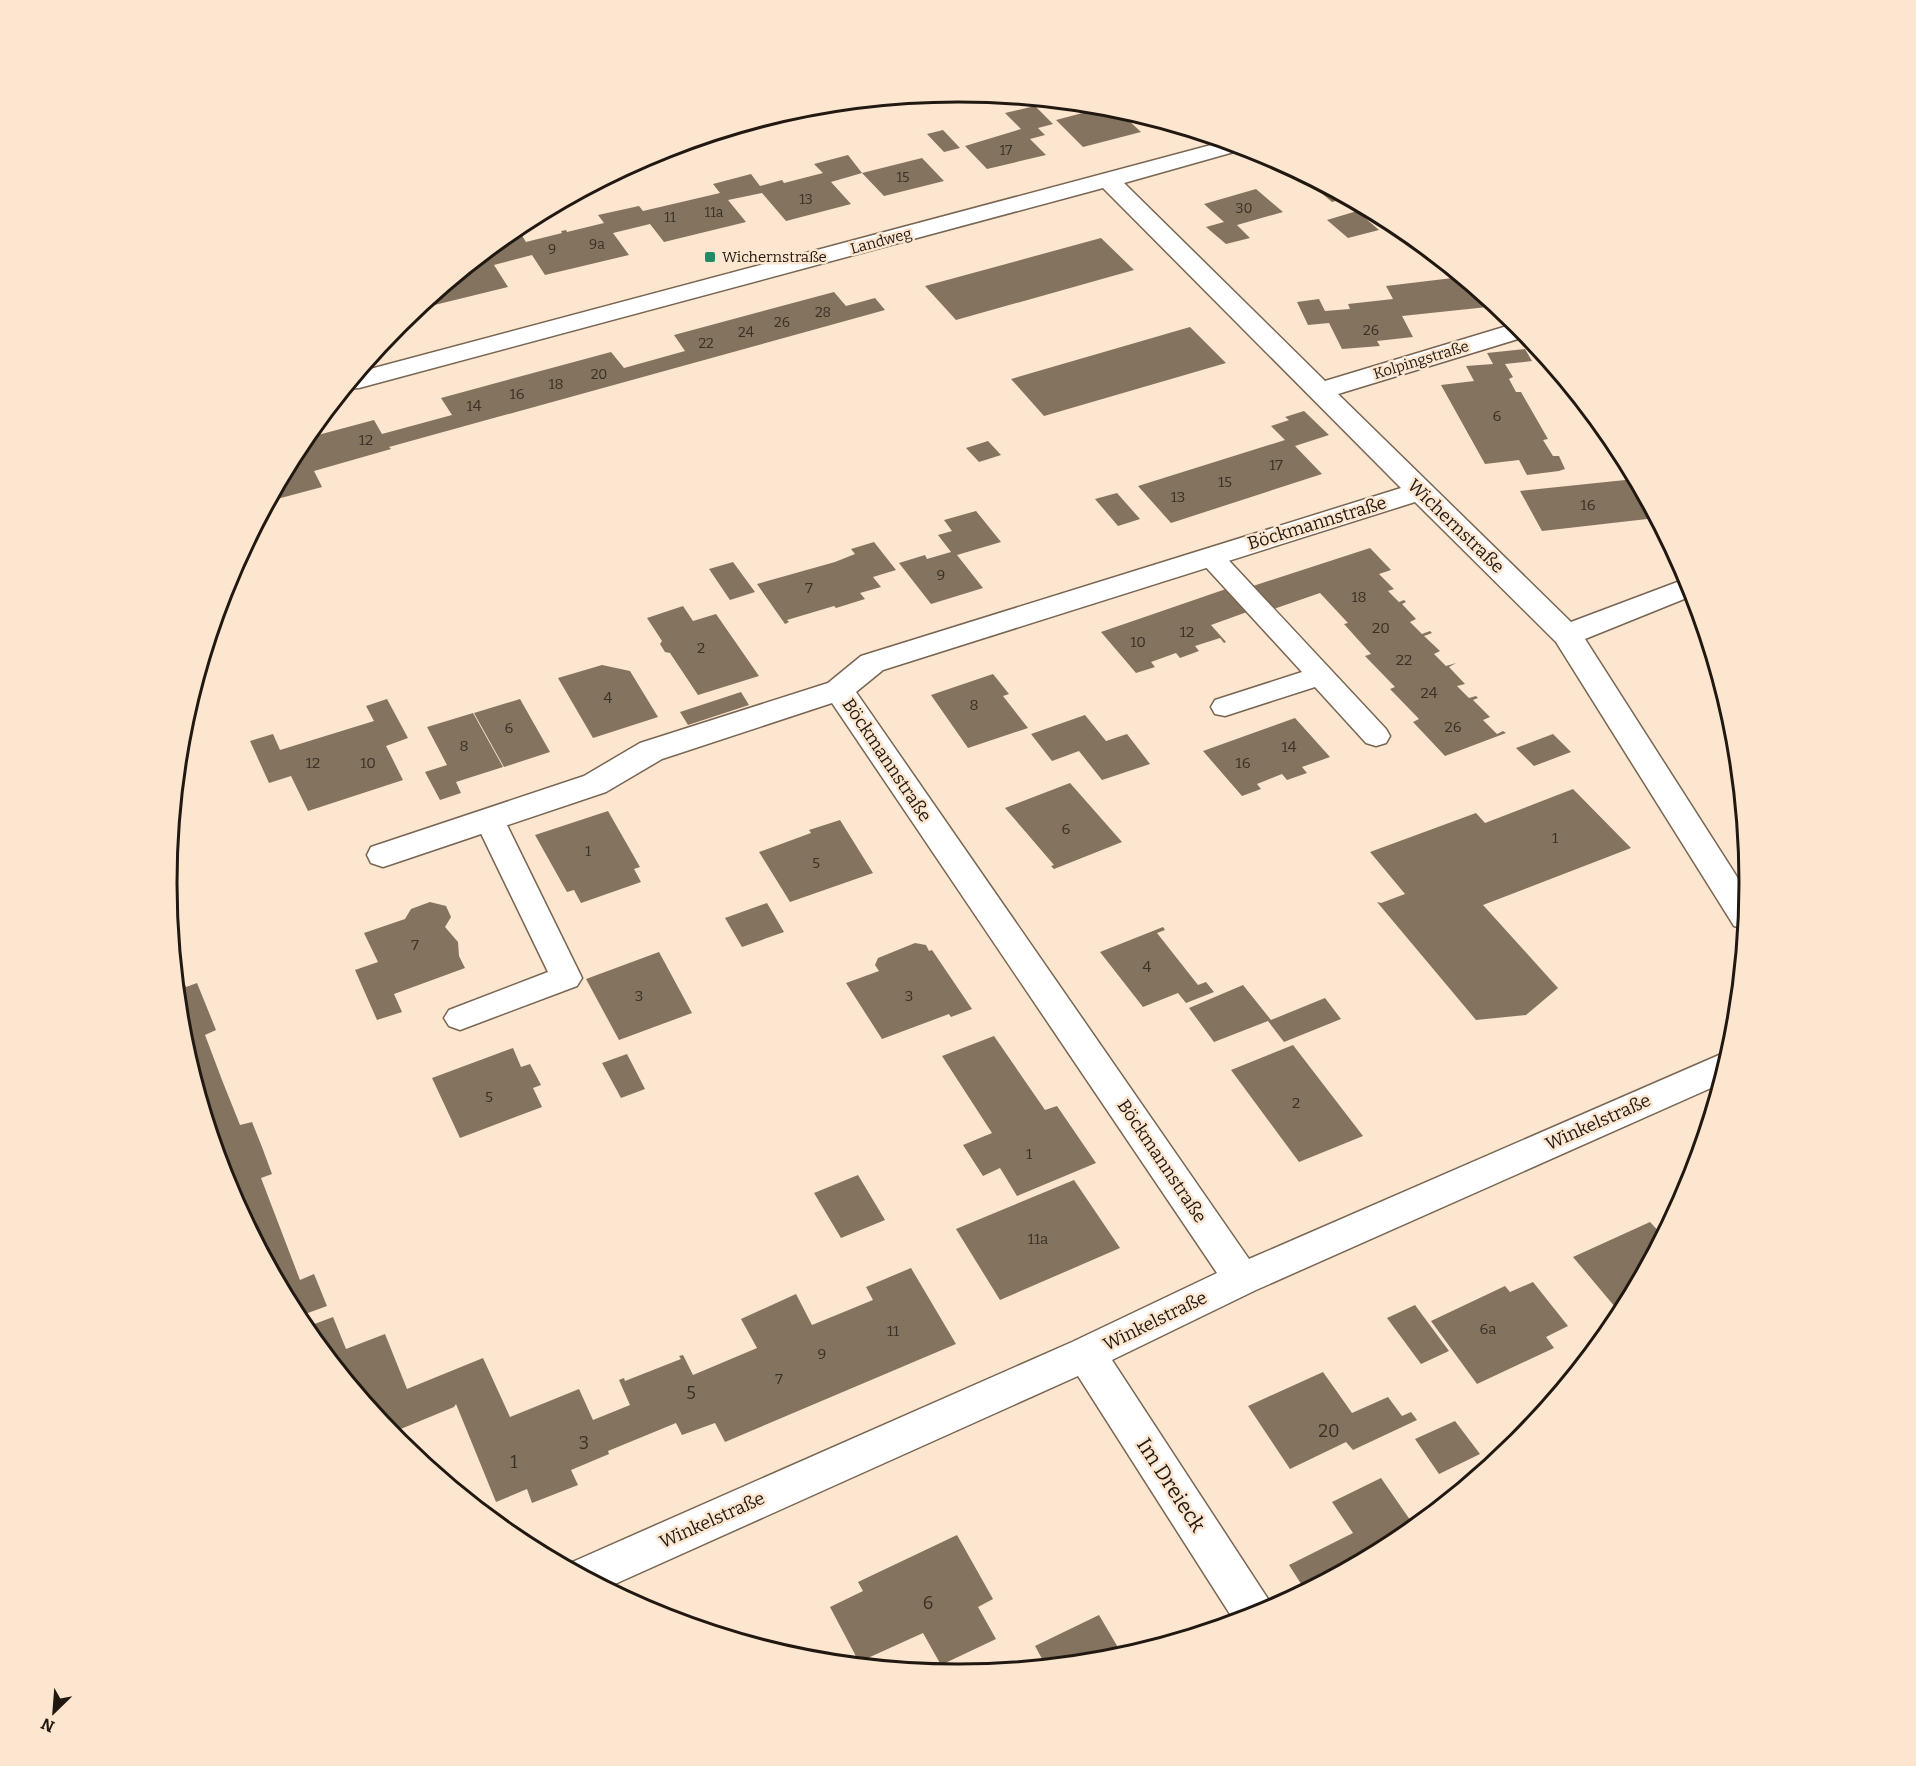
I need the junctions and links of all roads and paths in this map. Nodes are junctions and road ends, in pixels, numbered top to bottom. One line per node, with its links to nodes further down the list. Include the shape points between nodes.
1 (1224, 149): 2 (street, Landweg)
2 (1108, 180): 4 (street, Landweg); 5 (street, Wichernstraße)
3 (1511, 332): 5 (street, Kolpingstraße)
4 (362, 379)
5 (1320, 391): 6 (street, Wichernstraße)
6 (1420, 491): 7 (street, Böckmannstraße); 9 (street, Wichernstraße)
7 (1211, 557): 10 (lane); 11 (street, Böckmannstraße, via 872,663)
8 (1682, 589): 9 (street)
9 (1567, 634): 16 (street, Wichernstraße)
10 (1320, 675): 12 (lane); 13 (lane)
11 (839, 690): 14 (street, via 651,751 595,784); 19 (street, Böckmannstraße)
12 (1225, 707)
13 (1376, 736)
14 (489, 819): 15 (street); 17 (lane, via 566,978)
15 (383, 855)
16 (1738, 905)
17 (460, 1018)
18 (1715, 1071): 19 (street, Winkelstraße)
19 (1242, 1279): 20 (street, Winkelstraße)
20 (1086, 1354): 21 (street, Winkelstraße); 22 (street, Im Dreieck)
21 (594, 1573)
22 (1250, 1608)

